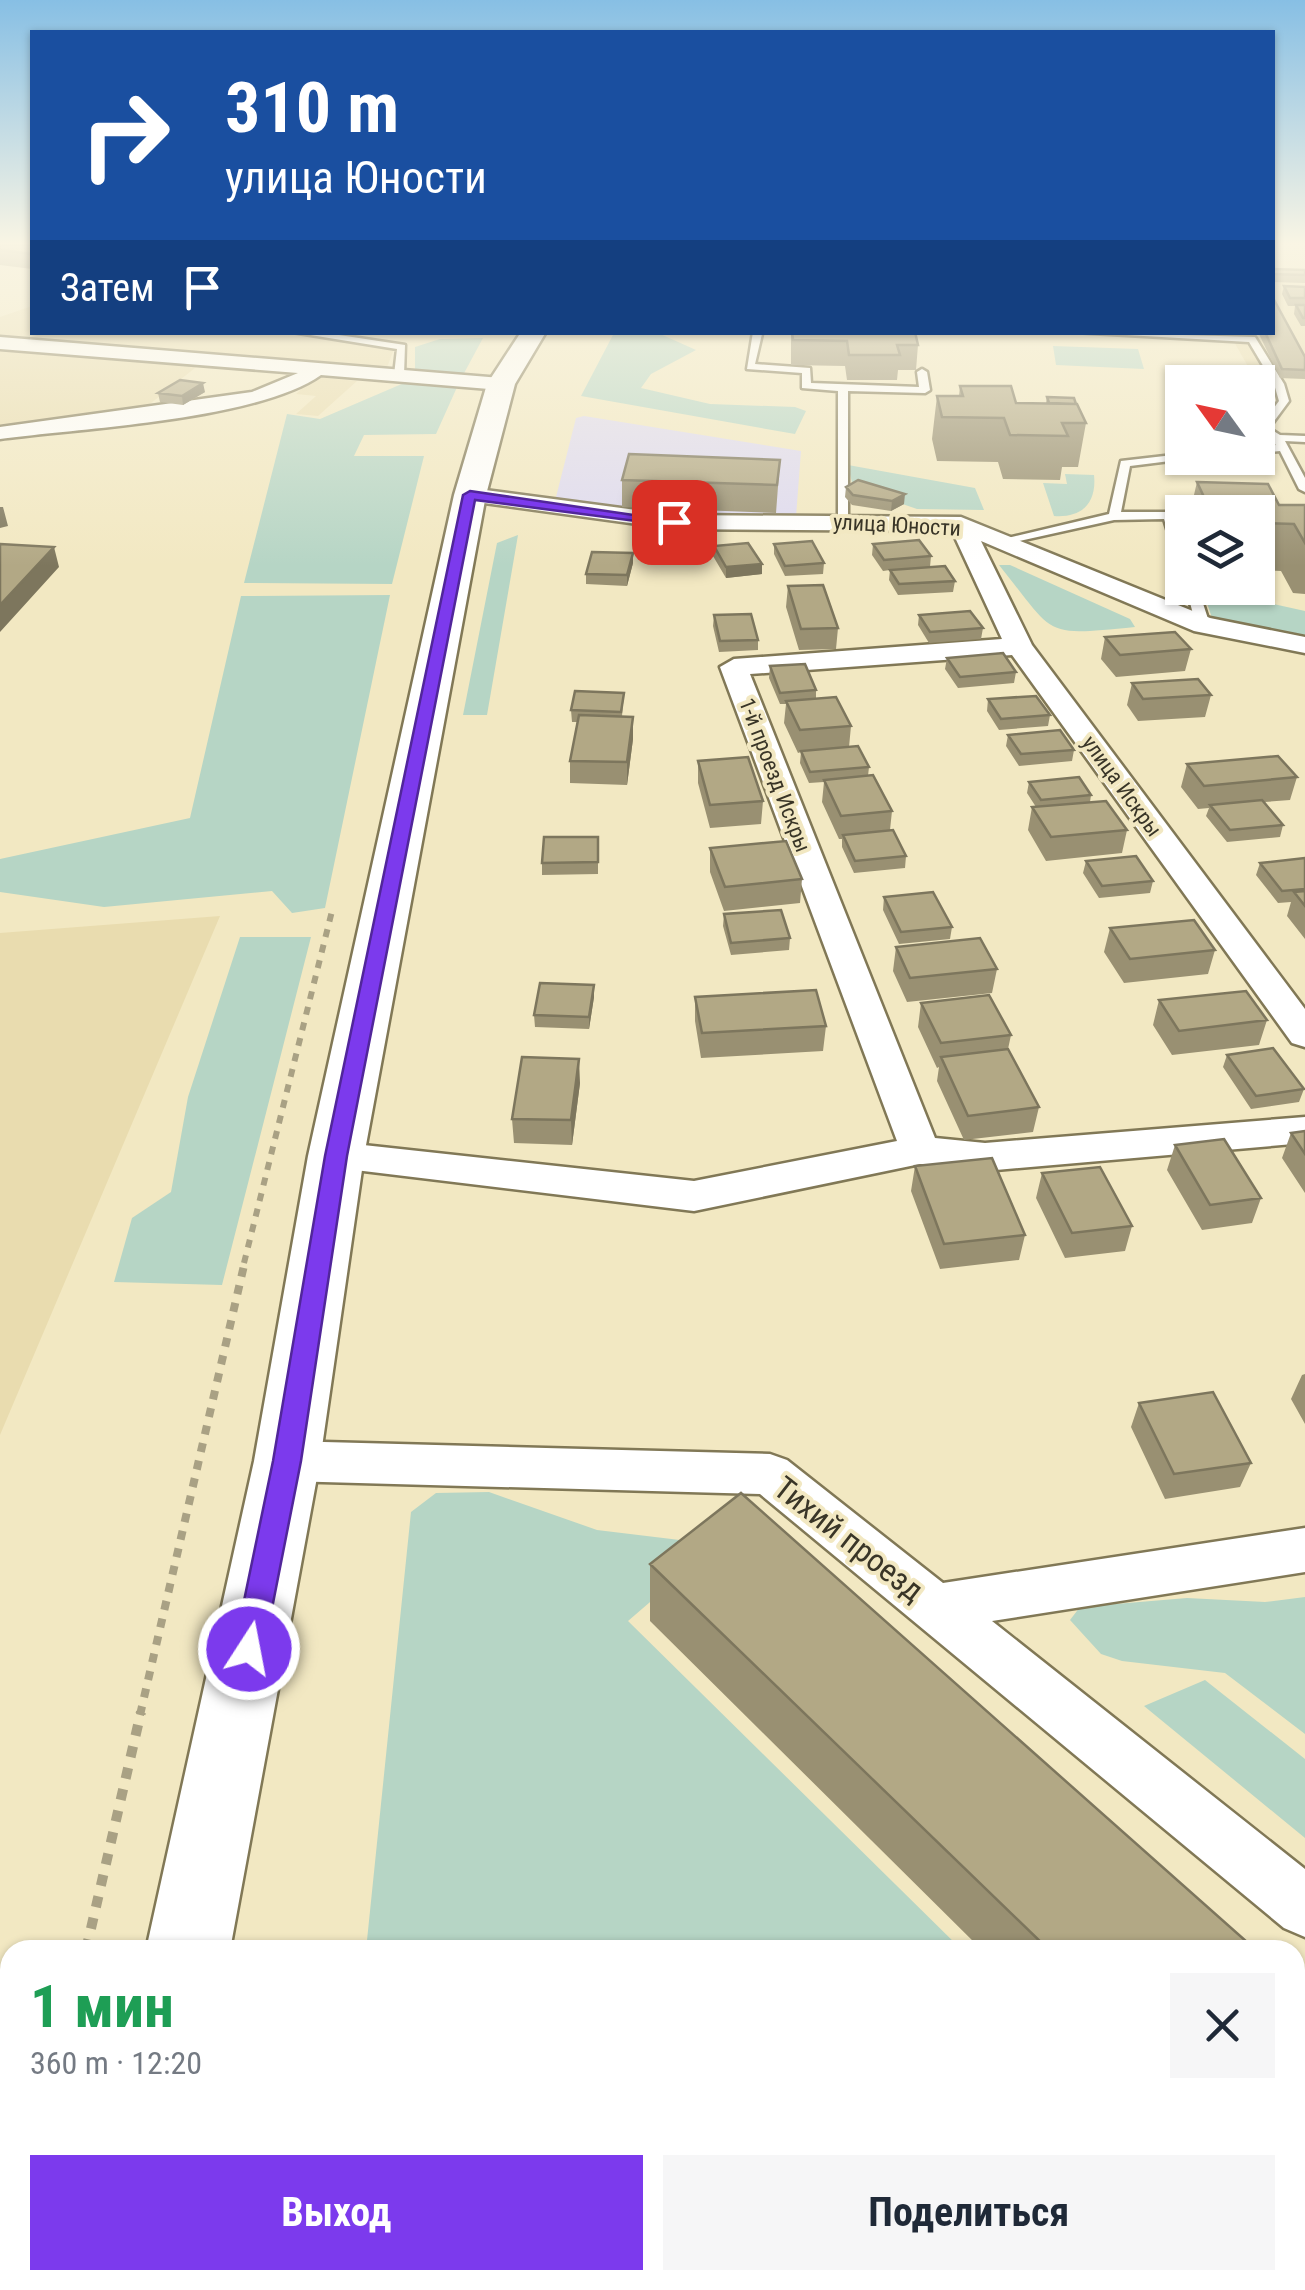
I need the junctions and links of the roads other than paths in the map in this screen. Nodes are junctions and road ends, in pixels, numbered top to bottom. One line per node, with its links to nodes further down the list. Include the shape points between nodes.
1 (113, 352): 6 (street)
2 (402, 352): 8 (lane)
3 (521, 352): 9 (main road)
4 (753, 352): 10 (lane, via 750,368 807,370 806,386)
5 (1260, 352): 13 (lane, via 1284,401 1263,429)
6 (318, 368): 8 (street); 11 (street, via 255,398)
7 (922, 372): 10 (lane, via 925,390)
8 (399, 375): 9 (street)
9 (501, 384): 17 (main road)
10 (843, 388): 20 (lane)
11 (0, 433)
12 (1305, 439): 13 (lane)
13 (1280, 443): 14 (lane); 16 (lane)
14 (1275, 445)
15 (1165, 459): 18 (lane, via 1125,463)
16 (1305, 489)
17 (470, 495): 20 (street, улица Юности, via 674,522); 30 (main road)
18 (1114, 516): 19 (lane); 22 (lane)
19 (1165, 516)
20 (844, 521): 21 (street, улица Юности)
21 (960, 524): 22 (street, улица Юности); 26 (street, улица Искры)
22 (1001, 541): 24 (street, улица Юности)
23 (1198, 605): 24 (lane)
24 (1204, 625): 25 (street, улица Юности)
25 (1305, 645)
26 (1018, 646): 27 (street, улица Искры); 29 (street, 1-й проезд Искры, via 734,667)
27 (1305, 1034)
28 (1305, 1130): 29 (street, via 986,1157)
29 (920, 1150): 30 (street, via 694,1196)
30 (336, 1156): 31 (main road)
31 (287, 1461): 33 (street, Тихий проезд, via 770,1474); 35 (main road)
32 (1284, 1552): 33 (street)
33 (936, 1607): 34 (street, Тихий проезд)
34 (1305, 1907)
35 (190, 1940)

